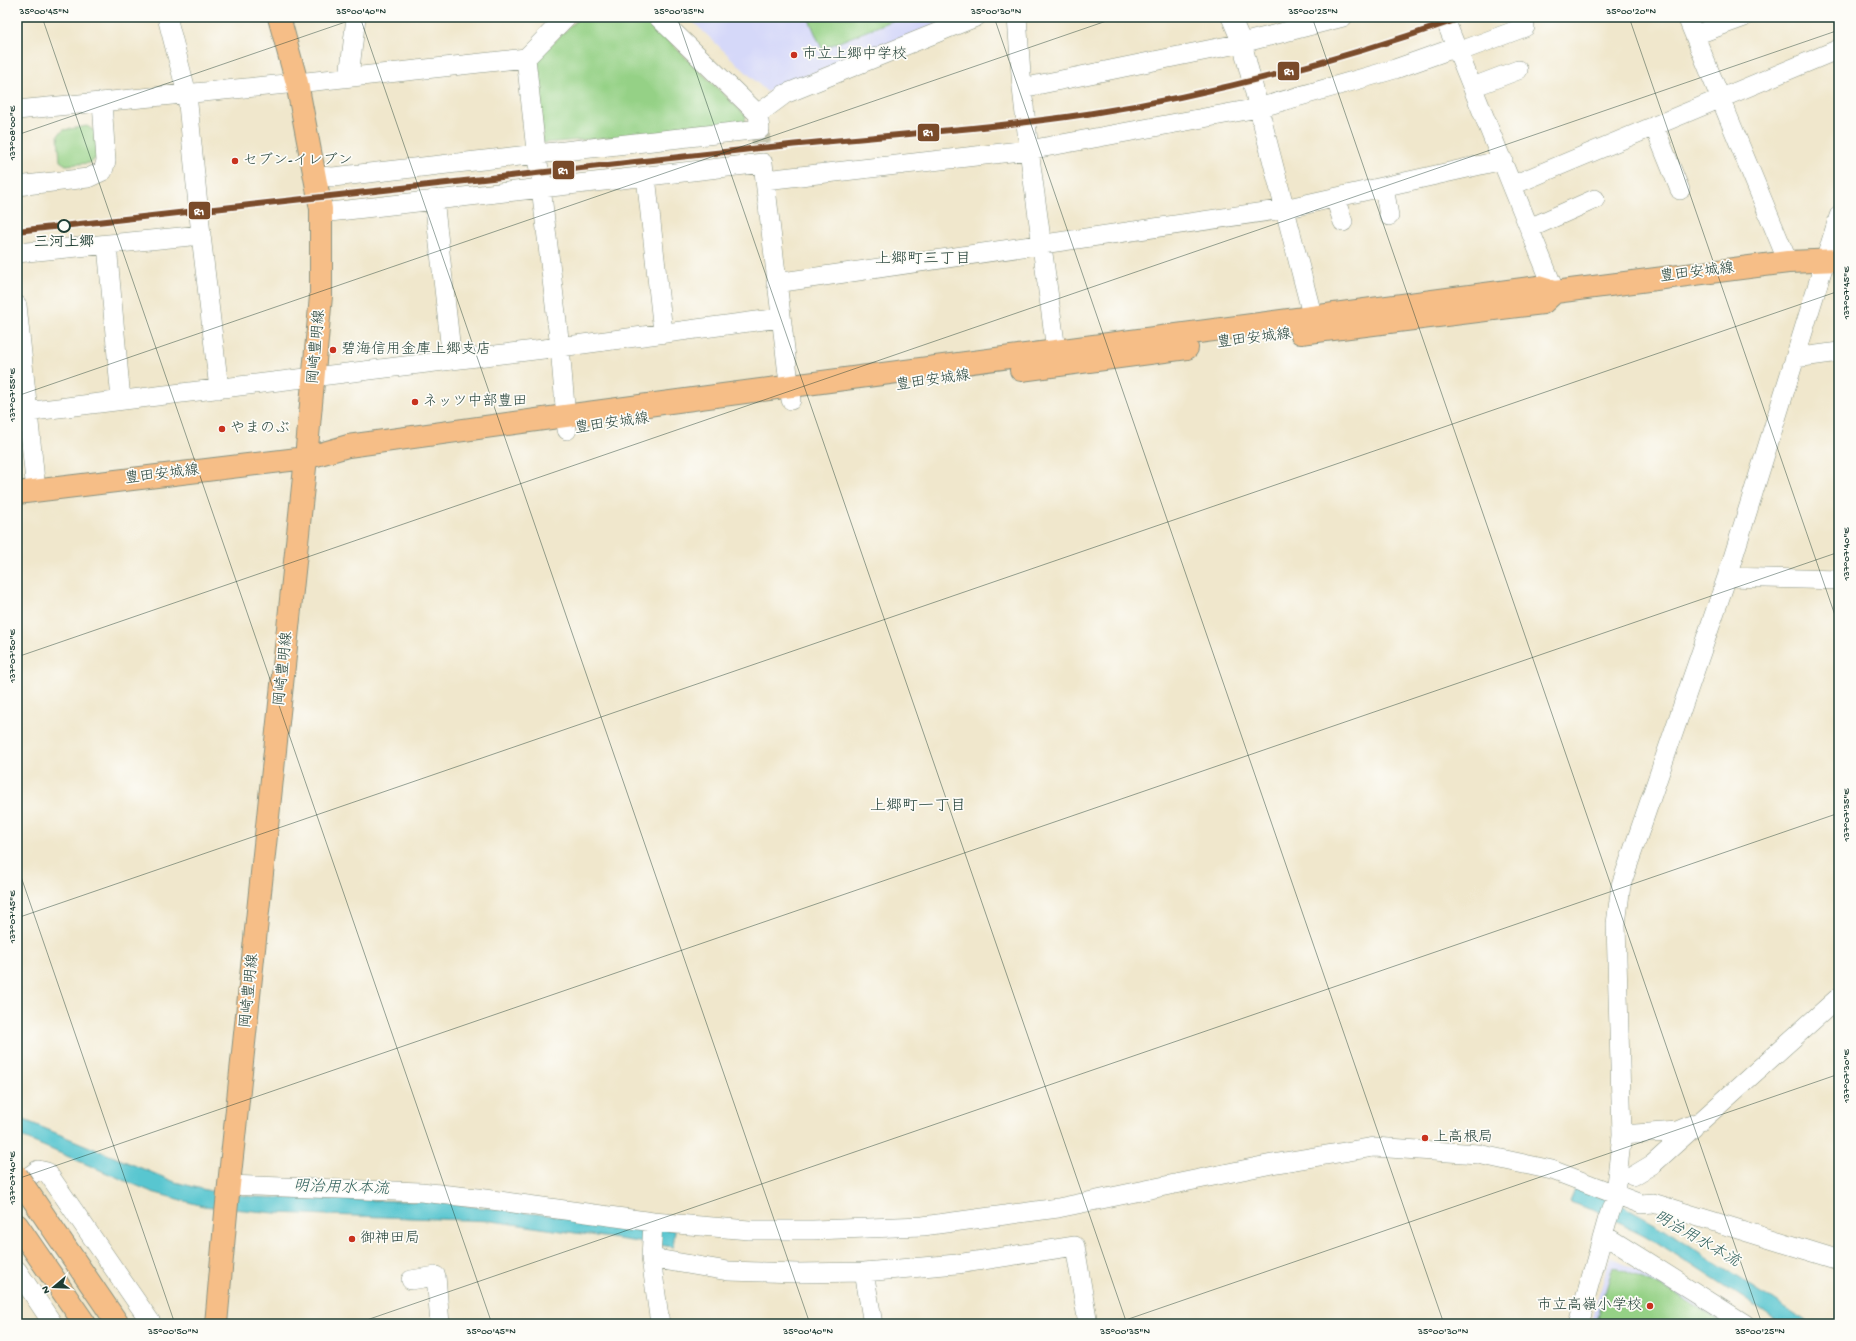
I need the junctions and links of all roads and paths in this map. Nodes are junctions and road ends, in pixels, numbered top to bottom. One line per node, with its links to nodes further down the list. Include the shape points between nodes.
1 (167, 17): 24 (street)
2 (279, 17): 21 (main road, 岡崎豊明線)
3 (356, 17): 20 (street)
4 (566, 17): 18 (street)
5 (658, 17): 29 (street)
6 (976, 17): 29 (street, via 785,94)
7 (1017, 17): 23 (street)
8 (1231, 17): 15 (street)
9 (1341, 17): 15 (street)
10 (1444, 17): 17 (street)
11 (1687, 17): 14 (street)
12 (1744, 17): 14 (street)
13 (1525, 27): 17 (street)
14 (1694, 36): 25 (street)
15 (1242, 43): 23 (street); 27 (street)
16 (1839, 49): 25 (street)
17 (1457, 50): 22 (street); 27 (street)
18 (526, 58): 20 (street); 32 (street)
19 (1518, 70): 22 (street)
20 (349, 77): 21 (street)
21 (297, 83): 24 (street); 34 (main road, 岡崎豊明線)
22 (1472, 87): 33 (street)
23 (1022, 88): 31 (street)
24 (186, 94): 26 (street); 51 (street)
25 (1720, 99): 30 (street); 56 (street)
26 (102, 102): 28 (street); 38 (street, via 106,161 103,171 88,178)
27 (1258, 108): 31 (street); 45 (street)
28 (17, 110)
29 (758, 114): 32 (street, via 760,129)
30 (1654, 126): 37 (street); 41 (street)
31 (1029, 150): 36 (street); 53 (street)
32 (536, 154): 34 (street, via 333,177); 39 (street)
33 (1503, 160): 37 (street); 40 (street)
34 (316, 176): 46 (main road, 岡崎豊明線)
35 (646, 176): 36 (street, via 763,163); 39 (street); 62 (street)
36 (765, 180): 57 (street)
37 (1513, 185): 50 (street)
38 (17, 186)
39 (541, 187): 43 (street); 63 (street)
40 (1384, 187): 42 (street); 47 (street)
41 (1680, 190)
42 (1335, 198): 45 (street); 49 (street)
43 (434, 199): 46 (street); 67 (street)
44 (1595, 199): 50 (street)
45 (1284, 209): 53 (street); 61 (street)
46 (321, 213): 68 (main road, 岡崎豊明線, via 321,296)
47 (1389, 216)
48 (1839, 216): 55 (street)
49 (1343, 222)
50 (1530, 228): 58 (street)
51 (202, 236): 52 (street); 69 (street)
52 (107, 245): 54 (street); 71 (street)
53 (1041, 245): 57 (street); 65 (street)
54 (17, 253)
55 (1832, 260): 56 (main road, 豊田安城線); 66 (street)
56 (1788, 262): 58 (main road, 豊田安城線)
57 (776, 283): 60 (street)
58 (1555, 292): 61 (main road, 豊田安城線, via 1543,303)
59 (17, 304): 72 (street)
60 (780, 318): 62 (street); 70 (street)
61 (1314, 324): 65 (main road, 豊田安城線)
62 (663, 332): 63 (street)
63 (560, 347): 67 (street); 73 (street)
64 (1839, 352): 66 (street)
65 (1057, 357): 70 (main road, 豊田安城線)
66 (1795, 358): 76 (street)
67 (452, 360): 68 (street)
68 (314, 376): 69 (street); 74 (main road, 岡崎豊明線)
69 (219, 389): 71 (street)
70 (790, 393): 73 (main road, 豊田安城線)
71 (121, 400): 72 (street)
72 (23, 413): 75 (street)
73 (566, 423): 74 (main road, 豊田安城線, via 345,458)
74 (306, 458): 75 (main road, 豊田安城線); 84 (main road, 岡崎豊明線)
75 (27, 492)
76 (1727, 577): 77 (street); 80 (street, via 1694,678 1625,870 1617,904)
77 (1839, 580)
78 (1839, 997): 79 (street)
79 (1702, 1121): 80 (street, via 1677,1131); 82 (street, via 1653,1164)
80 (1622, 1135): 85 (street)
81 (17, 1176): 96 (main road, bridge)
82 (1633, 1176)
83 (17, 1185): 97 (street, via 38,1170 47,1172)
84 (229, 1188): 87 (street, via 422,1192); 98 (main road, 岡崎豊明線)
85 (1615, 1198): 87 (street, via 1552,1170 1478,1154 1374,1147 1272,1164 1058,1208 923,1226 749,1230); 88 (street); 90 (street, via 1641,1204 1653,1203)
86 (17, 1224): 95 (main road)
87 (652, 1225): 89 (street)
88 (1606, 1227): 103 (street); 104 (street)
89 (651, 1253): 92 (street, via 728,1271); 100 (street)
90 (1839, 1260)
91 (17, 1270): 94 (street)
92 (864, 1272): 101 (street); 102 (street, via 957,1264 1075,1246)
93 (411, 1280): 99 (street, via 436,1276)
94 (53, 1324)
95 (85, 1324)
96 (118, 1324)
97 (152, 1324)
98 (216, 1324)
99 (440, 1324)
100 (660, 1324)
101 (873, 1324)
102 (1088, 1324)
103 (1578, 1324)
104 (1745, 1324)

